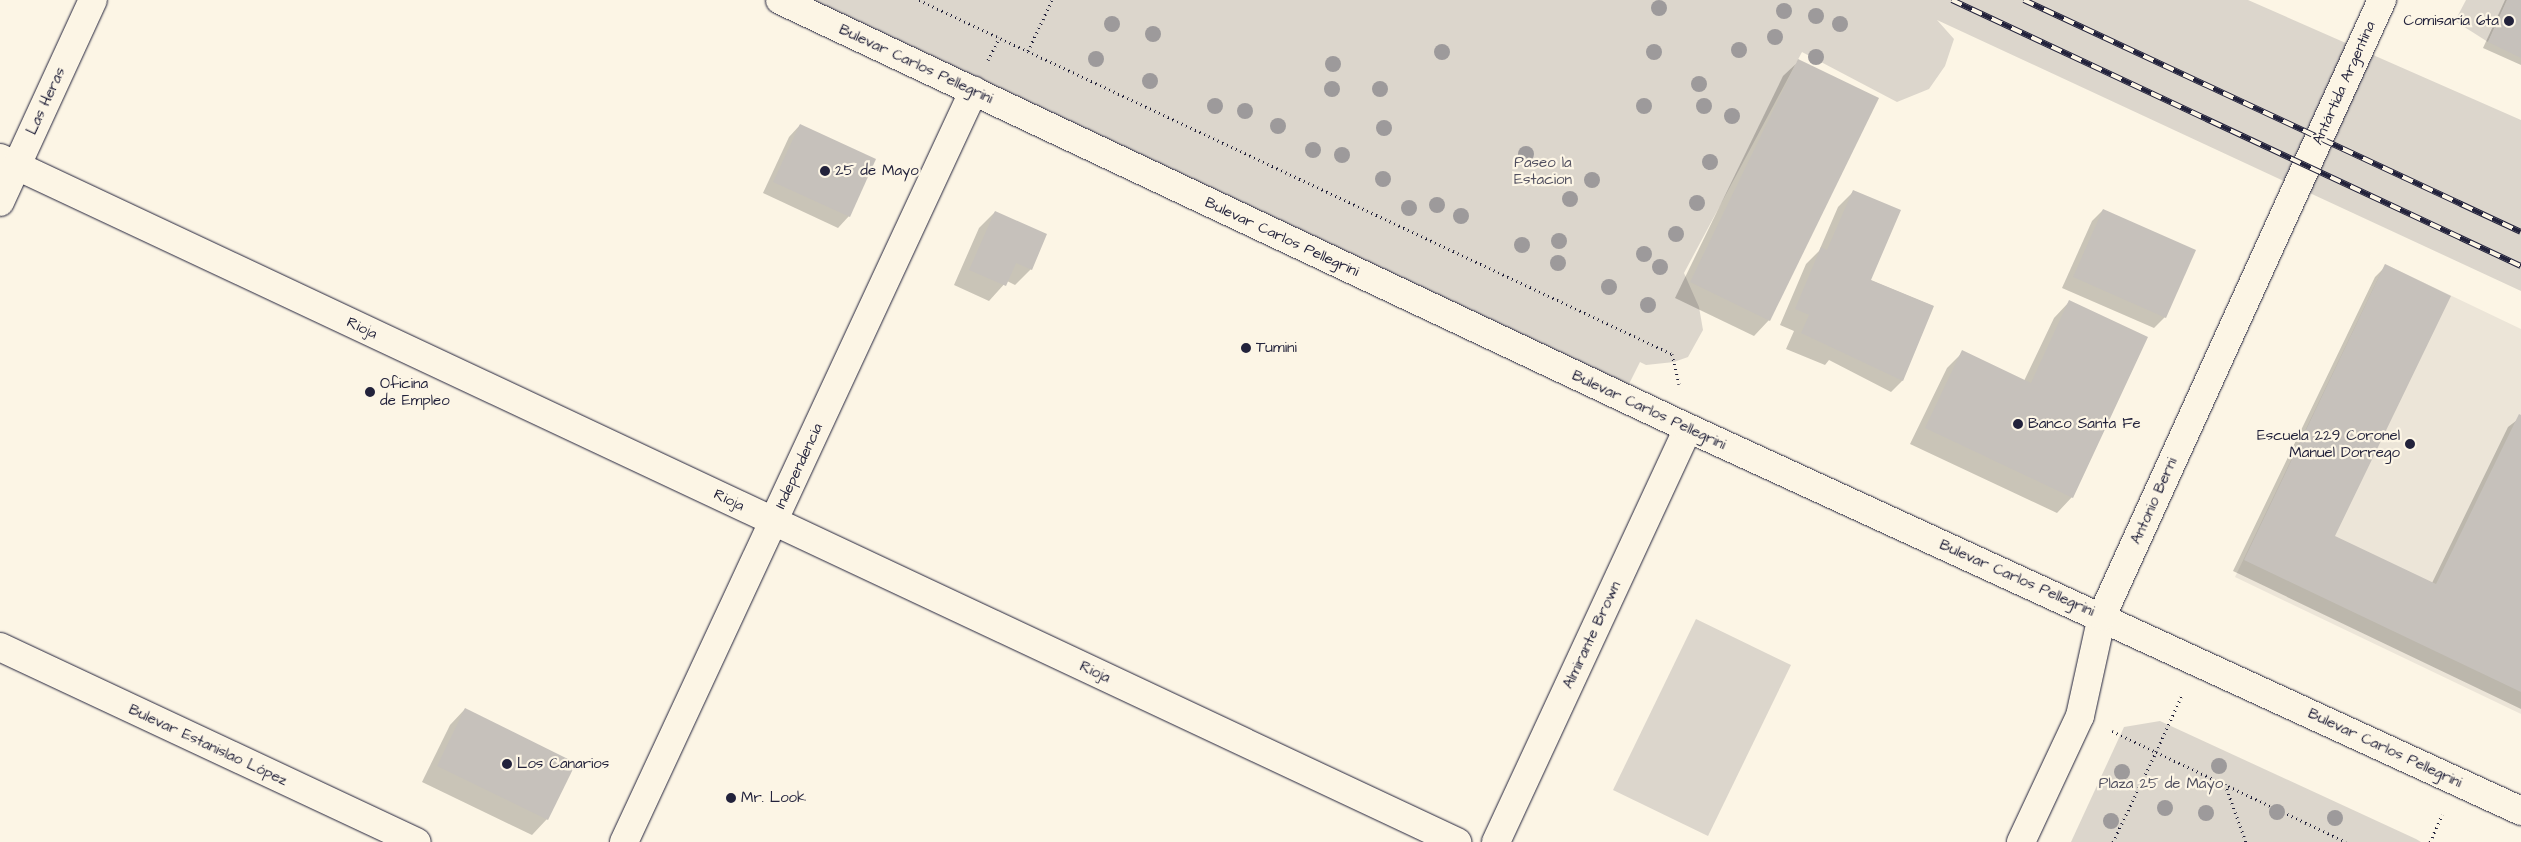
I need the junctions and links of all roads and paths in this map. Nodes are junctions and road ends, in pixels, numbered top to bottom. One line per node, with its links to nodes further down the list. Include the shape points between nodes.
1 (93, 0): 8 (street, Las Heras)
2 (780, 0): 7 (street, Bulevar Carlos Pellegrini)
3 (919, 0): 6 (path)
4 (1052, 0): 6 (path)
5 (2382, 0): 9 (street, Antártida Argentina)
6 (1028, 51): 11 (path, via 1672,354)
7 (974, 90): 11 (street, Bulevar Carlos Pellegrini); 12 (street, Independencia)
8 (8, 162): 10 (street, Las Heras); 12 (street, Rioja)
9 (2307, 166): 13 (street, Antonio Berni)
10 (0, 202)
11 (1688, 428): 13 (street, Bulevar Carlos Pellegrini); 23 (street, Almirante Brown)
12 (773, 520): 21 (street, Independencia); 22 (street, Rioja)
13 (2102, 616): 15 (street, Bulevar Carlos Pellegrini); 16 (street, Antonio Berni)
14 (0, 647): 20 (street, Bulevar Estanislao López)
15 (2199, 661): 17 (path); 19 (street, Bulevar Carlos Pellegrini)
16 (2080, 716): 17 (path); 24 (street, Antonio Berni)
17 (2156, 752): 18 (path); 25 (path)
18 (2225, 784): 26 (path); 27 (path)
19 (2521, 811)
20 (417, 842)
21 (624, 842)
22 (1458, 842)
23 (1496, 842)
24 (2021, 842)
25 (2113, 842)
26 (2246, 842)
27 (2346, 842)

